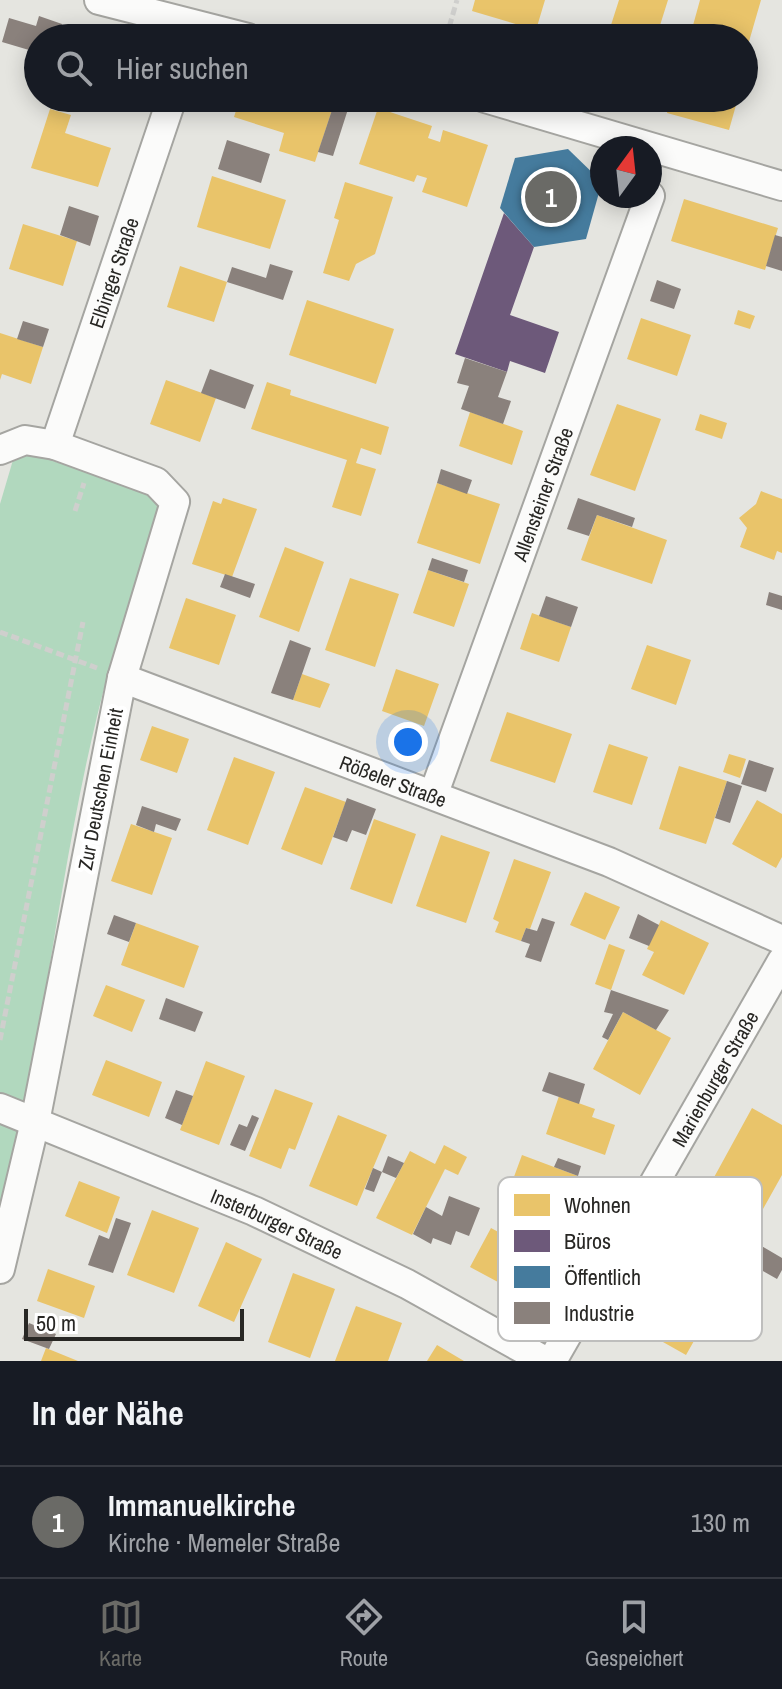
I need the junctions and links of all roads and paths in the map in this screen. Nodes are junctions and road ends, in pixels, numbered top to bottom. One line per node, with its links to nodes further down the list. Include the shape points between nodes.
1 (99, 0): 3 (street)
2 (457, 0): 4 (path)
3 (168, 24)
4 (450, 24)
5 (167, 112): 11 (street, Elbinger Straße)
6 (532, 112): 7 (street)
7 (666, 152): 8 (street, Allensteiner Straße); 9 (street)
8 (662, 163)
9 (782, 186)
10 (645, 208): 17 (street, Allensteiner Straße)
11 (55, 445): 12 (street, Zur Deutschen Einheit, via 25,440); 16 (street, Zur Deutschen Einheit, via 156,482 175,502)
12 (0, 450)
13 (83, 622): 15 (path)
14 (0, 632): 15 (path)
15 (74, 659): 16 (path); 20 (path)
16 (122, 678): 17 (street, Rößeler Straße); 22 (street, Zur Deutschen Einheit)
17 (434, 793): 18 (street, Rößeler Straße, via 609,862)
18 (782, 940)
19 (782, 961): 23 (street, Marienburger Straße)
20 (0, 1040)
21 (0, 1108): 22 (street, Insterburger Straße)
22 (35, 1122): 24 (street, Zur Deutschen Einheit); 25 (street, Insterburger Straße, via 254,1211 407,1284)
23 (658, 1177)
24 (0, 1269)
25 (498, 1335)
26 (509, 1341): 28 (street, Insterburger Straße)
27 (564, 1341): 29 (street, Marienburger Straße)
28 (545, 1361)
29 (552, 1361)

